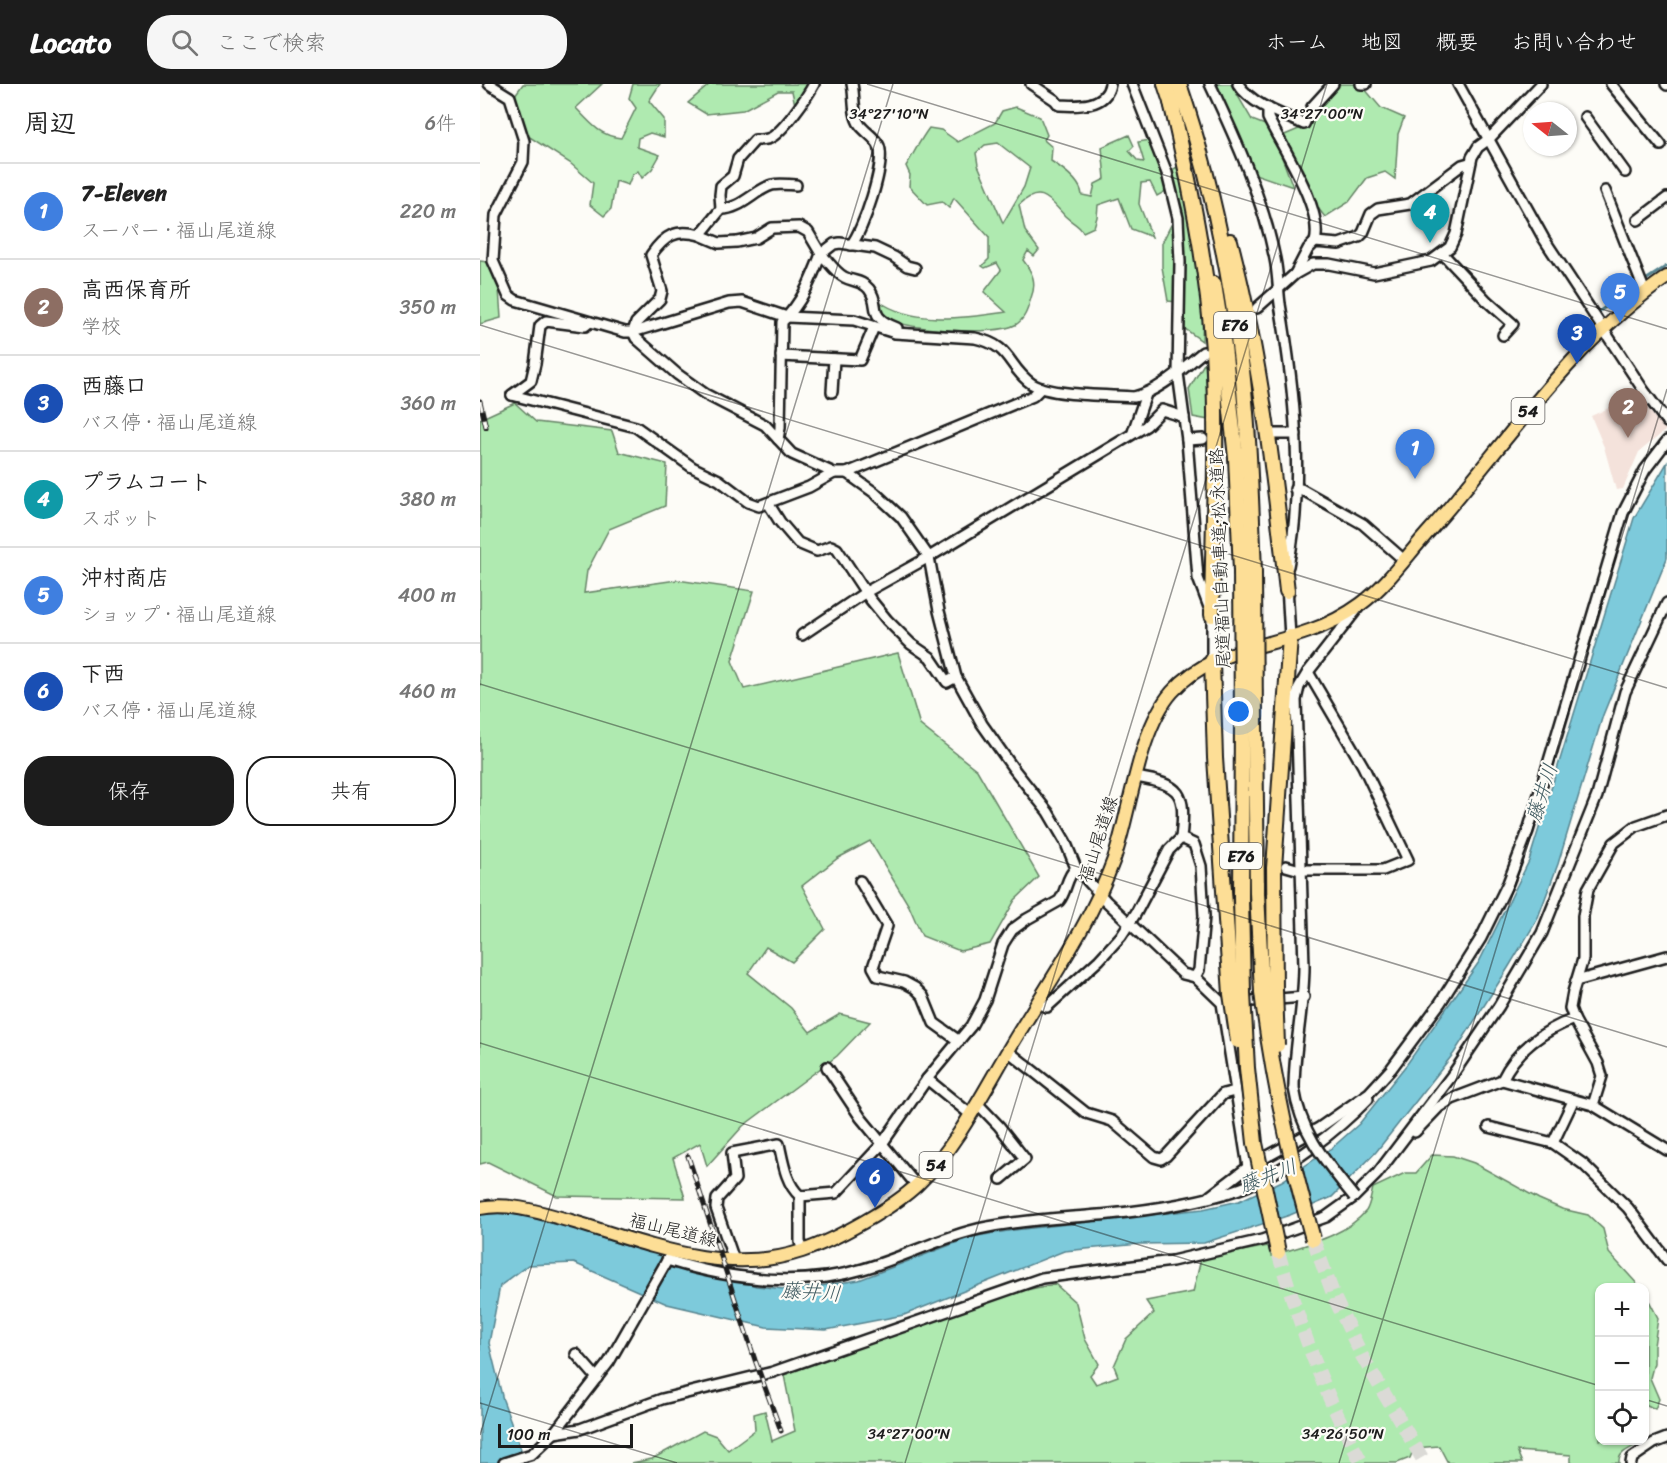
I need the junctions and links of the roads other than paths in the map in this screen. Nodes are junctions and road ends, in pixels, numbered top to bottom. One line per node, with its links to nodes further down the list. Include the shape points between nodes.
1 (489, 84): 44 (street, via 510,97 524,141 523,162 496,215 493,261 508,295 515,300)
2 (814, 84): 29 (street, via 778,132 768,139 755,140 738,159 733,176 722,186)
3 (852, 84): 32 (street, via 856,117 879,145 880,167 860,231)
4 (1031, 84): 5 (street, via 1059,105 1084,106 1101,97)
5 (1110, 84)
6 (1132, 84): 53 (street, via 1167,173 1178,218)
7 (1166, 84): 18 (highway, 尾道福山自動車道;松永道路 / E76)
8 (1179, 84): 21 (highway, 尾道福山自動車道;松永道路 / E76)
9 (1210, 84): 40 (street, via 1256,192 1275,259)
10 (1238, 84): 19 (street, via 1243,92)
11 (1333, 84): 19 (street, via 1312,107 1304,124)
12 (1361, 84): 13 (street)
13 (1366, 84)
14 (1458, 84): 22 (street)
15 (1541, 84): 17 (street)
16 (1611, 84): 23 (street)
17 (1533, 88): 22 (street)
18 (1171, 102): 72 (highway, 尾道福山自動車道;松永道路 / E76, via 1208,243 1224,346); 77 (highway, via 1194,204 1213,349)
19 (1268, 108): 33 (street, via 1268,118 1313,208 1318,232)
20 (1585, 117): 25 (street)
21 (1195, 137): 72 (highway, 尾道福山自動車道;松永道路 / E76, via 1222,239 1239,346 1249,460); 73 (highway, via 1224,219 1246,309)
22 (1489, 139): 24 (street, via 1478,147); 46 (street, via 1544,239)
23 (1661, 145)
24 (1469, 164): 33 (street, via 1462,165 1410,204 1378,209 1359,237 1339,244); 34 (street, via 1456,234)
25 (1625, 172)
26 (796, 185): 29 (street, via 774,184 731,208)
27 (1605, 191): 41 (street)
28 (1667, 198): 30 (street)
29 (721, 209): 31 (street)
30 (1638, 220)
31 (700, 235): 35 (street, via 719,243 737,242 756,238 771,228 799,227 808,232); 47 (street, via 676,232 653,251 652,261 662,291)
32 (851, 245): 35 (street, via 834,244); 37 (street, via 875,248)
33 (1311, 246): 36 (street, via 1308,260); 38 (street)
34 (1442, 253): 36 (street, via 1431,261 1374,273); 49 (street, via 1513,324)
35 (821, 254): 43 (street, via 808,288); 48 (street, via 843,277 863,283 871,291 875,313)
36 (1313, 264): 38 (street)
37 (915, 268)
38 (1295, 274): 40 (street)
39 (1667, 277): 41 (main road, 福山尾道線 / 54)
40 (1278, 290): 42 (street); 61 (street, via 1290,358)
41 (1645, 292): 46 (main road, 福山尾道線 / 54)
42 (1257, 308)
43 (787, 317): 45 (street, via 854,320); 47 (street, via 742,302); 51 (street, via 782,322)
44 (590, 322): 47 (street); 69 (street, via 585,326 546,321 540,326 531,381 512,394 636,427 748,502 759,506)
45 (874, 327): 48 (street); 52 (street, via 860,360)
46 (1603, 329): 58 (street); 71 (main road, 福山尾道線 / 54, via 1539,397)
47 (633, 332): 62 (street, via 677,374 705,394 765,425)
48 (904, 333): 54 (street, via 988,341 1000,347 1022,375)
49 (1503, 335)
50 (1203, 352): 53 (street)
51 (781, 357): 52 (street); 62 (street)
52 (834, 359): 55 (street)
53 (1178, 372): 56 (street); 57 (street)
54 (1041, 388): 56 (street, via 1134,397); 67 (street, via 1033,396)
55 (832, 392)
56 (1146, 394): 59 (street)
57 (1184, 417): 59 (street, via 1162,410 1146,426); 64 (street)
58 (1667, 422)
59 (1133, 432): 70 (street)
60 (1275, 434): 61 (street)
61 (1296, 434): 68 (street)
62 (778, 439): 66 (street, via 792,454)
63 (1203, 439): 64 (street)
64 (1187, 440): 77 (street, via 1198,578)
65 (1667, 441): 109 (street, via 1645,471 1623,513 1528,831 1508,883 1481,938 1440,1003 1391,1070)
66 (834, 473): 67 (street); 69 (street)
67 (847, 473): 70 (street, via 901,517)
68 (1295, 489): 71 (street, via 1364,524); 73 (street)
69 (768, 503): 74 (street, via 798,543 817,551 831,546 837,549)
70 (929, 557): 74 (street); 82 (street)
71 (1404, 560): 75 (main road, 福山尾道線 / 54)
72 (1247, 572): 83 (highway, 尾道福山自動車道;松永道路 / E76, bridge)
73 (1287, 591): 79 (street)
74 (866, 592): 78 (street); 82 (street, via 887,620 930,657 947,682)
75 (1362, 603): 79 (main road, 福山尾道線 / 54); 81 (street)
76 (1667, 603): 118 (street, via 1625,692 1597,796 1542,933 1453,1074)
77 (1212, 615): 80 (street)
78 (802, 634)
79 (1290, 637): 80 (main road, 福山尾道線 / 54); 98 (highway)
80 (1212, 661): 84 (main road, 福山尾道線 / 54, via 1187,678 1159,710); 99 (highway)
81 (1308, 672): 91 (street, via 1299,687 1295,710); 91 (street, via 1363,766 1408,860 1383,870)
82 (956, 677): 90 (street, via 982,724 1048,812)
83 (1249, 720): 98 (highway, 尾道福山自動車道;松永道路 / E76, via 1257,893); 99 (highway, 尾道福山自動車道;松永道路 / E76)
84 (1136, 777): 86 (street, via 1169,785 1177,791 1184,813); 93 (main road, 福山尾道線 / 54)
85 (1667, 815): 97 (street, via 1636,826 1614,843 1588,889 1583,916 1583,959)
86 (1181, 838): 88 (street, via 1194,844); 94 (street, via 1169,850)
87 (1213, 865): 88 (street)
88 (1202, 866): 96 (street, via 1203,926)
89 (1286, 866): 91 (street)
90 (1076, 868): 93 (street); 103 (street, via 1059,901 1012,930 1003,944 985,1000)
91 (1300, 870): 100 (street)
92 (860, 881): 103 (street, via 887,926 873,967 878,976 904,981 915,988 924,996 934,1023)
93 (1100, 895): 94 (street); 101 (main road, 福山尾道線 / 54)
94 (1129, 924): 96 (street, via 1183,974); 101 (street, via 1100,960 1047,1007)
95 (1667, 956): 97 (street)
96 (1195, 977): 99 (street)
97 (1576, 981): 102 (street, via 1570,1008)
98 (1269, 991): 125 (highway, 尾道福山自動車道;松永道路 / E76, bridge, via 1275,1084)
99 (1232, 997): 100 (street); 108 (street); 127 (highway, 尾道福山自動車道;松永道路 / E76, bridge, via 1247,1068 1255,1143)
100 (1304, 997): 123 (street, bridge, via 1294,1065 1297,1109 1312,1143)
101 (1037, 1003): 104 (main road, 福山尾道線 / 54)
102 (1574, 1019): 107 (street, via 1546,1032 1525,1048); 111 (street, via 1602,1076)
103 (959, 1041): 106 (street)
104 (1008, 1052): 108 (street, via 1086,1113 1112,1121 1161,1159 1223,1094); 112 (main road, 福山尾道線 / 54)
105 (827, 1067): 115 (street)
106 (927, 1079): 112 (street); 115 (street)
107 (1502, 1080): 110 (street); 118 (street, via 1439,1107)
108 (1235, 1090): 117 (street)
109 (1369, 1093): 117 (street, via 1318,1128); 122 (street, via 1351,1117 1281,1169 1248,1185)
110 (1573, 1101): 111 (street); 114 (street)
111 (1593, 1105): 116 (street)
112 (973, 1108): 119 (street, via 999,1126 1025,1159); 120 (main road, 福山尾道線 / 54, via 940,1160)
113 (1488, 1127): 114 (street)
114 (1553, 1143): 130 (street, via 1583,1164 1628,1208)
115 (882, 1144): 120 (street); 121 (street, via 836,1193)
116 (1667, 1150)
117 (1248, 1167): 122 (street)
118 (1377, 1174): 123 (street)
119 (1001, 1179)
120 (916, 1186): 126 (main road, 福山尾道線 / 54, via 846,1232)
121 (800, 1196): 126 (street); 129 (street, via 784,1169 779,1144 732,1153 735,1179 717,1199 716,1208)
122 (1210, 1196): 128 (street, via 1174,1205 988,1227 829,1278 769,1281 687,1266)
123 (1354, 1197): 133 (street, via 1326,1217 1262,1240 1172,1261 1042,1278 773,1372 662,1399 580,1429)
124 (480, 1208): 128 (main road, 福山尾道線 / 54, via 494,1205 539,1212)
125 (1313, 1239)
126 (803, 1251): 129 (main road, 福山尾道線 / 54, via 770,1259)
127 (1278, 1252)
128 (668, 1258): 129 (main road, 福山尾道線 / 54); 132 (street)
129 (734, 1260)
130 (1667, 1260)
131 (576, 1354): 132 (street)
132 (597, 1378): 133 (street)
133 (554, 1433): 135 (street, via 532,1454)
134 (1667, 1438): 136 (street, via 1632,1458)
135 (504, 1463)
136 (1631, 1463)

